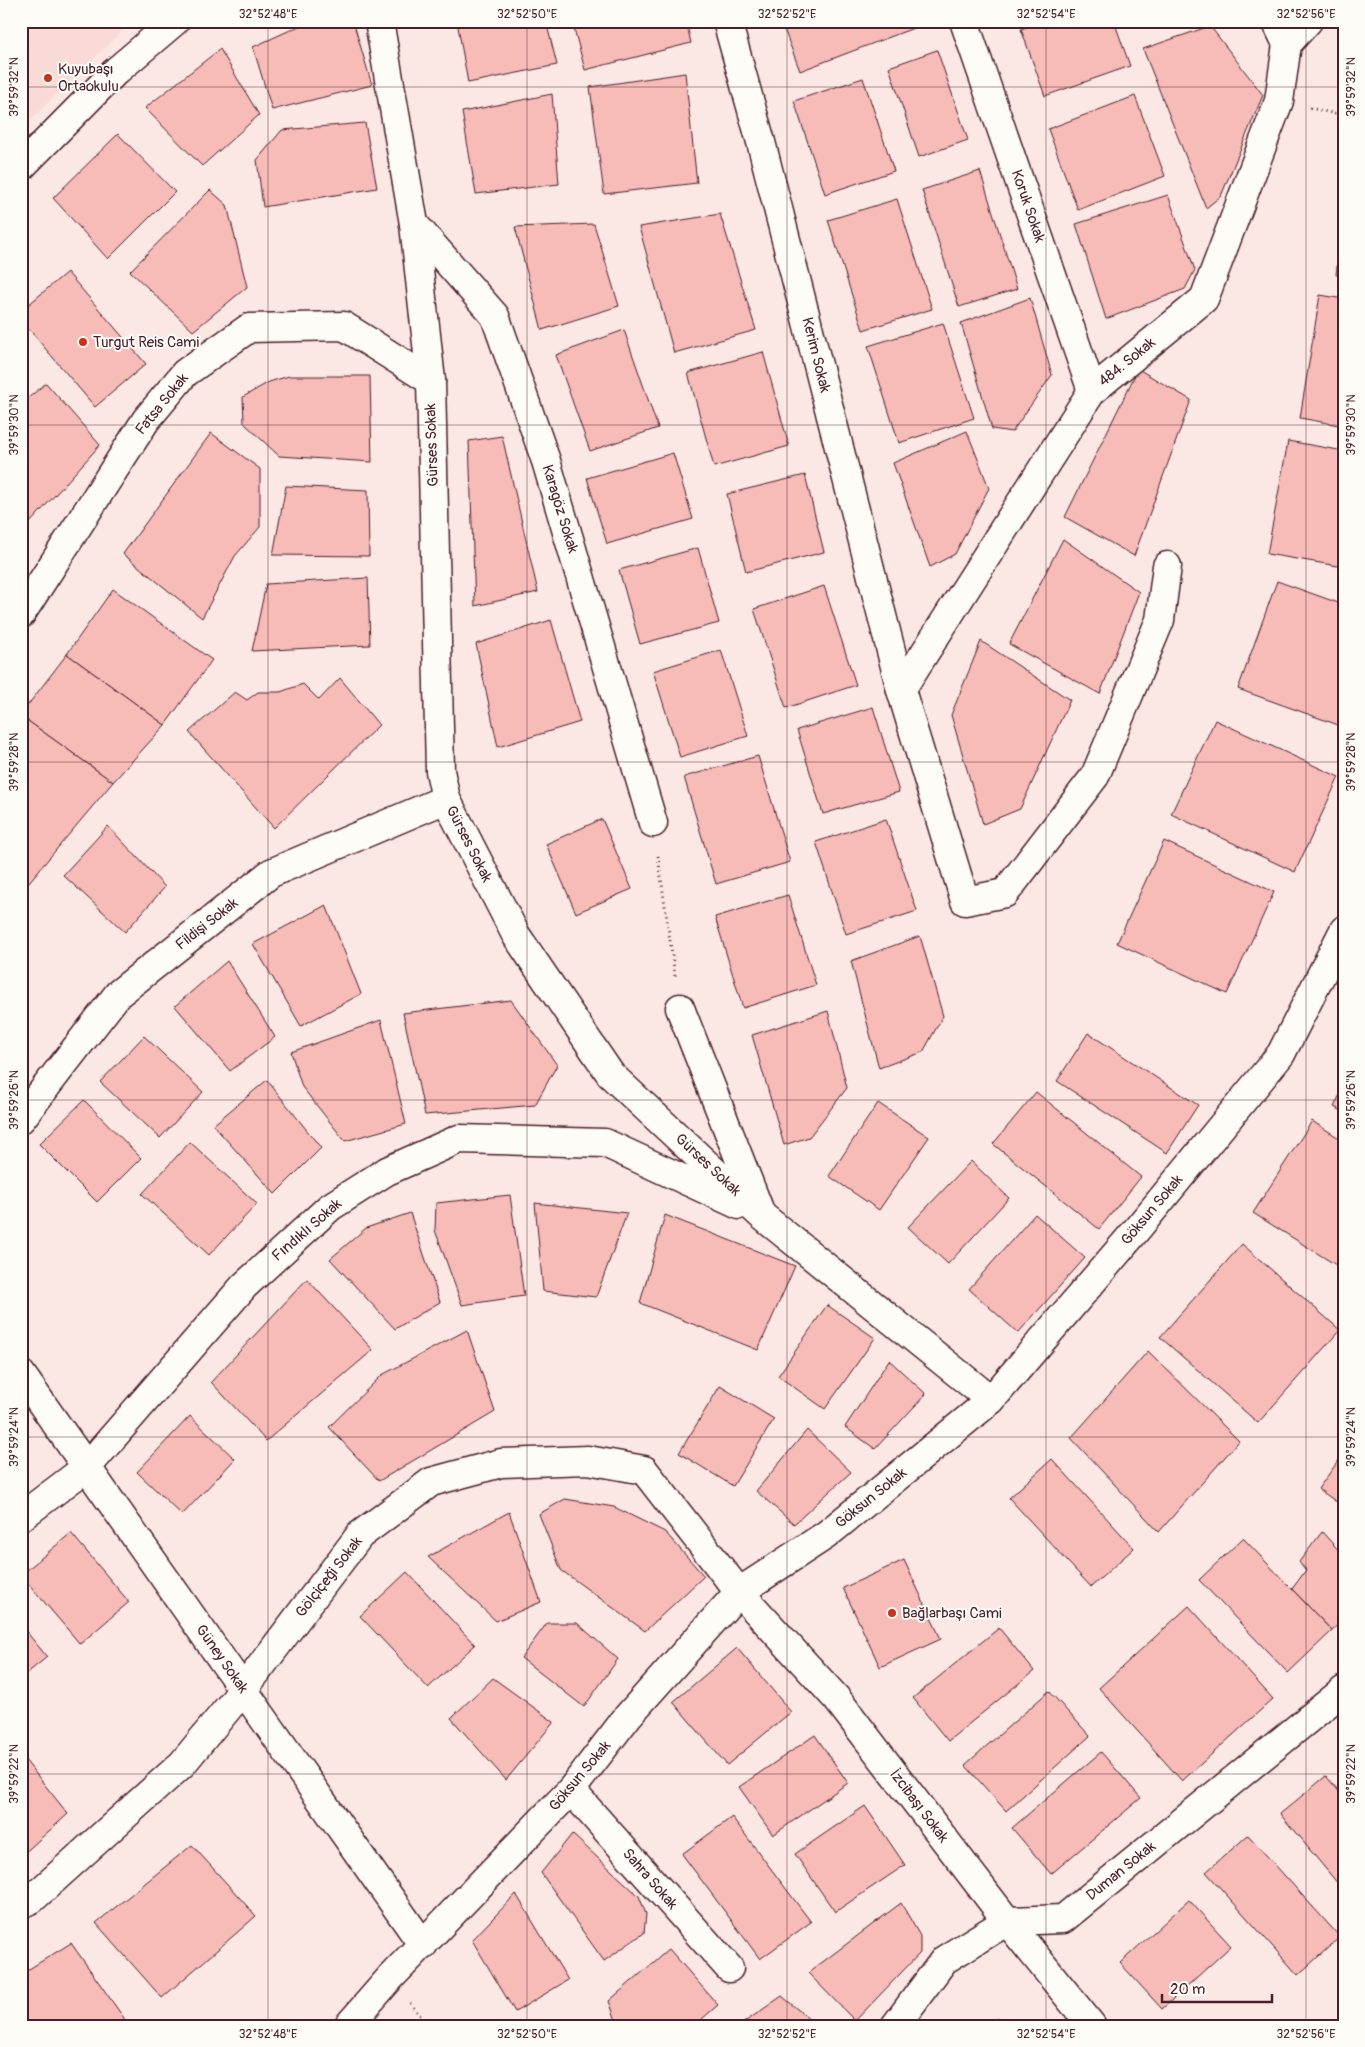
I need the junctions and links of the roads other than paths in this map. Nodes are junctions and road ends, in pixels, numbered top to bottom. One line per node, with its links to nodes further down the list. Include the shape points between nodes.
1 (379, 21): 8 (street, Gürses Sokak)
2 (727, 21): 13 (street, Kerim Sokak)
3 (964, 21): 10 (street, Koruk Sokak)
4 (1308, 21): 6 (street, 484. Sokak)
5 (173, 22): 7 (street, via 115,72)
6 (1281, 33): 10 (street, 484. Sokak, via 1279,101 1204,299)
7 (21, 168)
8 (414, 224): 9 (street, Gürses Sokak); 15 (street, Karagöz Sokak, via 496,316 546,461)
9 (430, 381): 12 (street, Fatsa Sokak, via 344,326 249,328 185,373 146,420); 14 (street, Gürses Sokak, via 440,771)
10 (1092, 391): 13 (street, 484. Sokak)
11 (1167, 566): 13 (street, Kerim Sokak, via 1160,620 1095,776 1005,893 964,901)
12 (21, 614)
13 (901, 690)
14 (446, 799): 18 (street, Fildişi Sokak, via 271,873 118,994); 19 (street, Gürses Sokak, via 516,935 611,1075)
15 (653, 823)
16 (1344, 930): 21 (street, Göksun Sokak, via 1281,1054)
17 (680, 1008): 19 (street)
18 (21, 1119)
19 (761, 1215): 21 (street, Gürses Sokak); 22 (street, Fındıklı Sokak, via 605,1143 459,1139 387,1171 330,1207 244,1286)
20 (21, 1374): 22 (street, Güney Sokak)
21 (991, 1400): 24 (street, Göksun Sokak, via 826,1535)
22 (87, 1467): 23 (street, Fındıklı Sokak); 25 (street, Güney Sokak)
23 (21, 1517)
24 (739, 1592): 25 (street, Gölçiçeği Sokak, via 644,1470 588,1460 501,1462 430,1482 360,1535); 27 (street, Göksun Sokak, via 628,1716); 29 (street, İzcibaşı Sokak, via 836,1699)
25 (243, 1690): 28 (street, Gölçiçeği Sokak, via 182,1764 32,1899); 30 (street, Güney Sokak)
26 (1344, 1690): 29 (street, Duman Sokak, via 1063,1919)
27 (571, 1790): 30 (street, Göksun Sokak); 31 (street, Sahra Sokak)
28 (21, 1904)
29 (1006, 1921): 33 (street, via 944,1960); 34 (street, İzcibaşı Sokak)
30 (423, 1945): 32 (street, Göksun Sokak)
31 (729, 1968)
32 (348, 2026)
33 (895, 2026)
34 (1092, 2026)

